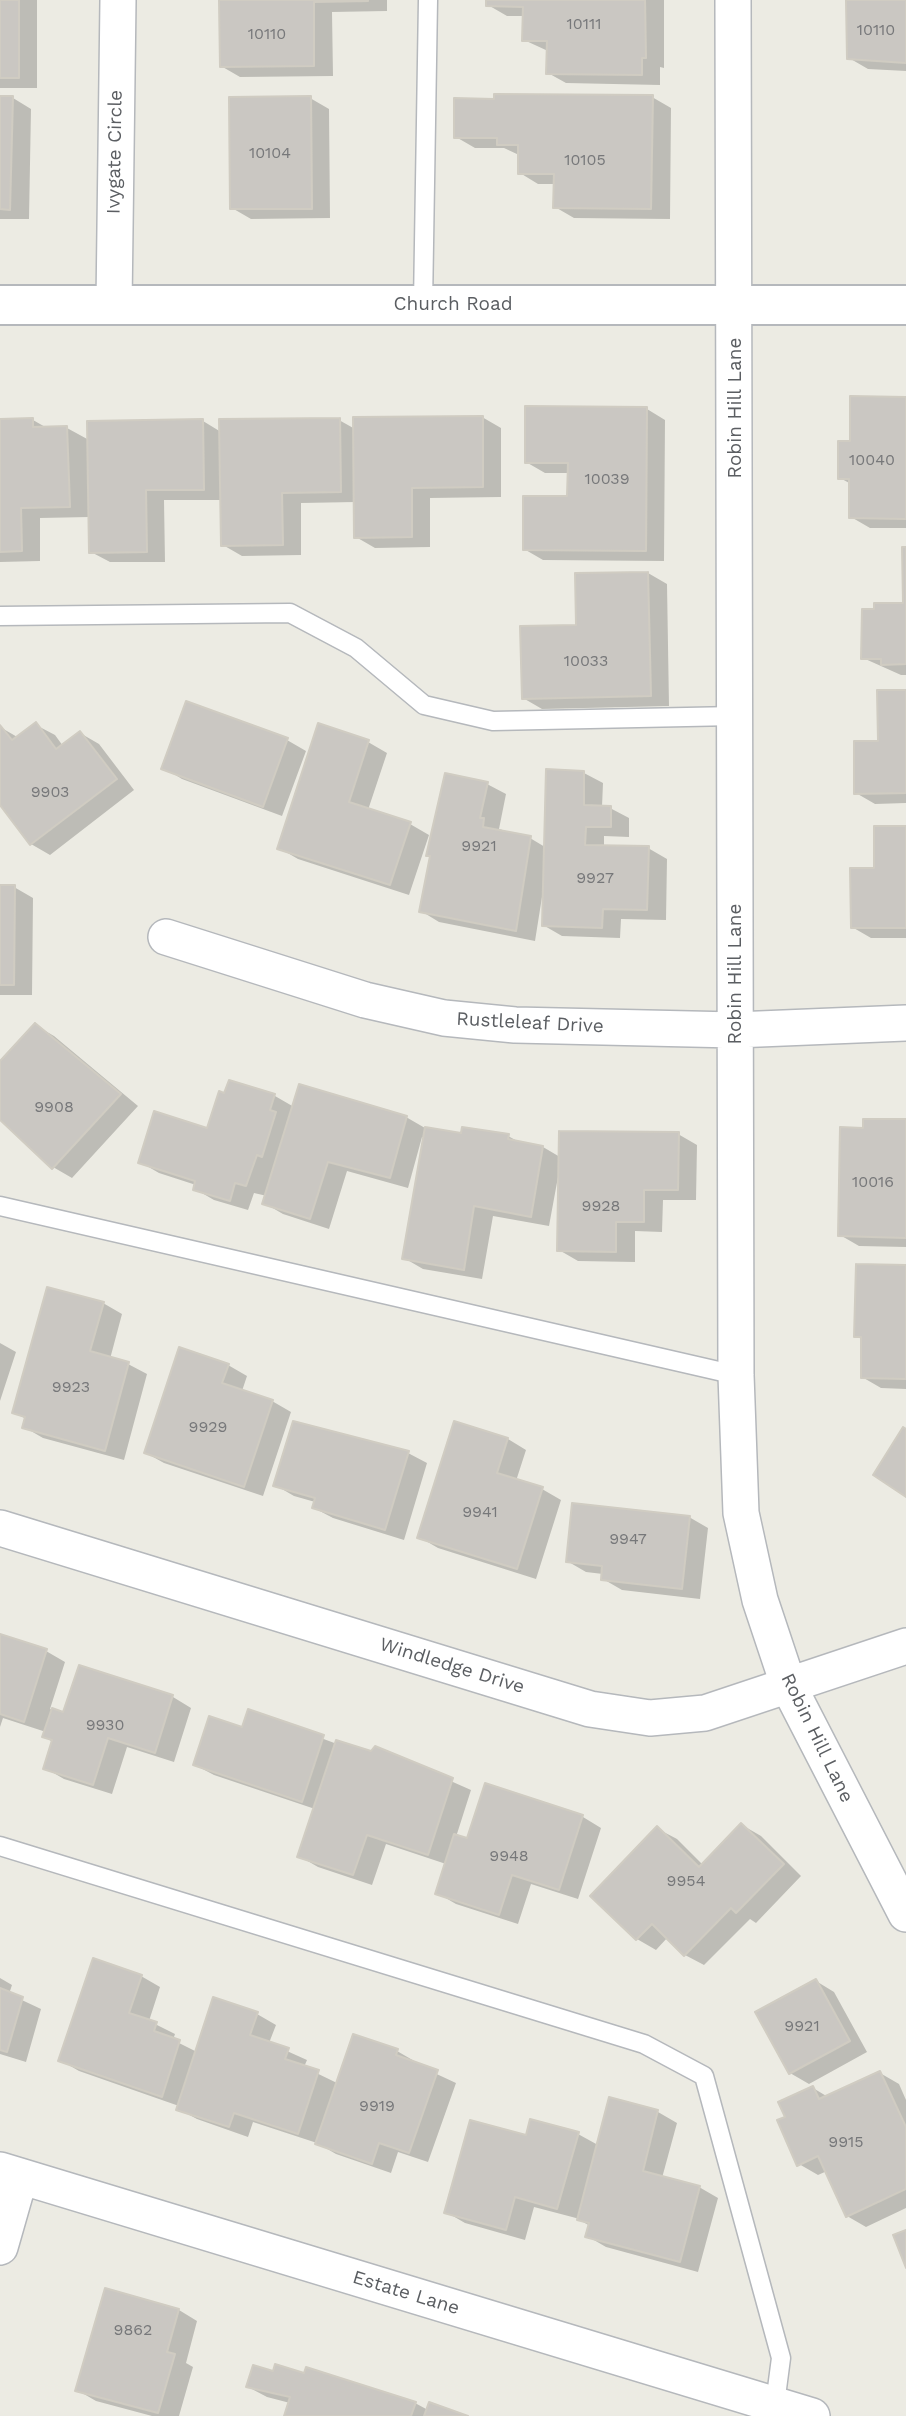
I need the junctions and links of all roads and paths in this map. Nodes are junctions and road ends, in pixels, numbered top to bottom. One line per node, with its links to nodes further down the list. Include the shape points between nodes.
1 (118, 0): 5 (street, Ivygate Circle)
2 (428, 0): 6 (lane)
3 (733, 0): 4 (street, Robin Hill Lane)
4 (735, 303): 6 (street, Church Road); 8 (street, Church Road); 10 (street, Robin Hill Lane)
5 (114, 304): 6 (street, Church Road); 7 (street, Church Road)
6 (423, 304)
7 (0, 305)
8 (906, 305)
9 (0, 616): 10 (lane, via 290,613 356,648 424,705 458,713 493,721)
10 (735, 716): 13 (street, Robin Hill Lane)
11 (166, 937): 13 (street, Rustleleaf Drive, via 365,1000 444,1018 515,1025)
12 (906, 1023): 13 (street, Rustleleaf Drive)
13 (735, 1030): 15 (street, Robin Hill Lane)
14 (0, 1206): 15 (lane)
15 (736, 1376): 18 (street, Robin Hill Lane, via 741,1513 760,1600)
16 (0, 1528): 18 (street, Windledge Drive, via 590,1709 650,1718 705,1713)
17 (906, 1646): 18 (street, Windledge Drive)
18 (789, 1687): 20 (street, Robin Hill Lane)
19 (0, 1846): 23 (lane, via 643,2044 704,2076 781,2358)
20 (906, 1914)
21 (10, 2173): 22 (street); 23 (street, Estate Lane)
22 (0, 2247)
23 (775, 2404): 24 (street, Estate Lane)
24 (812, 2416)

